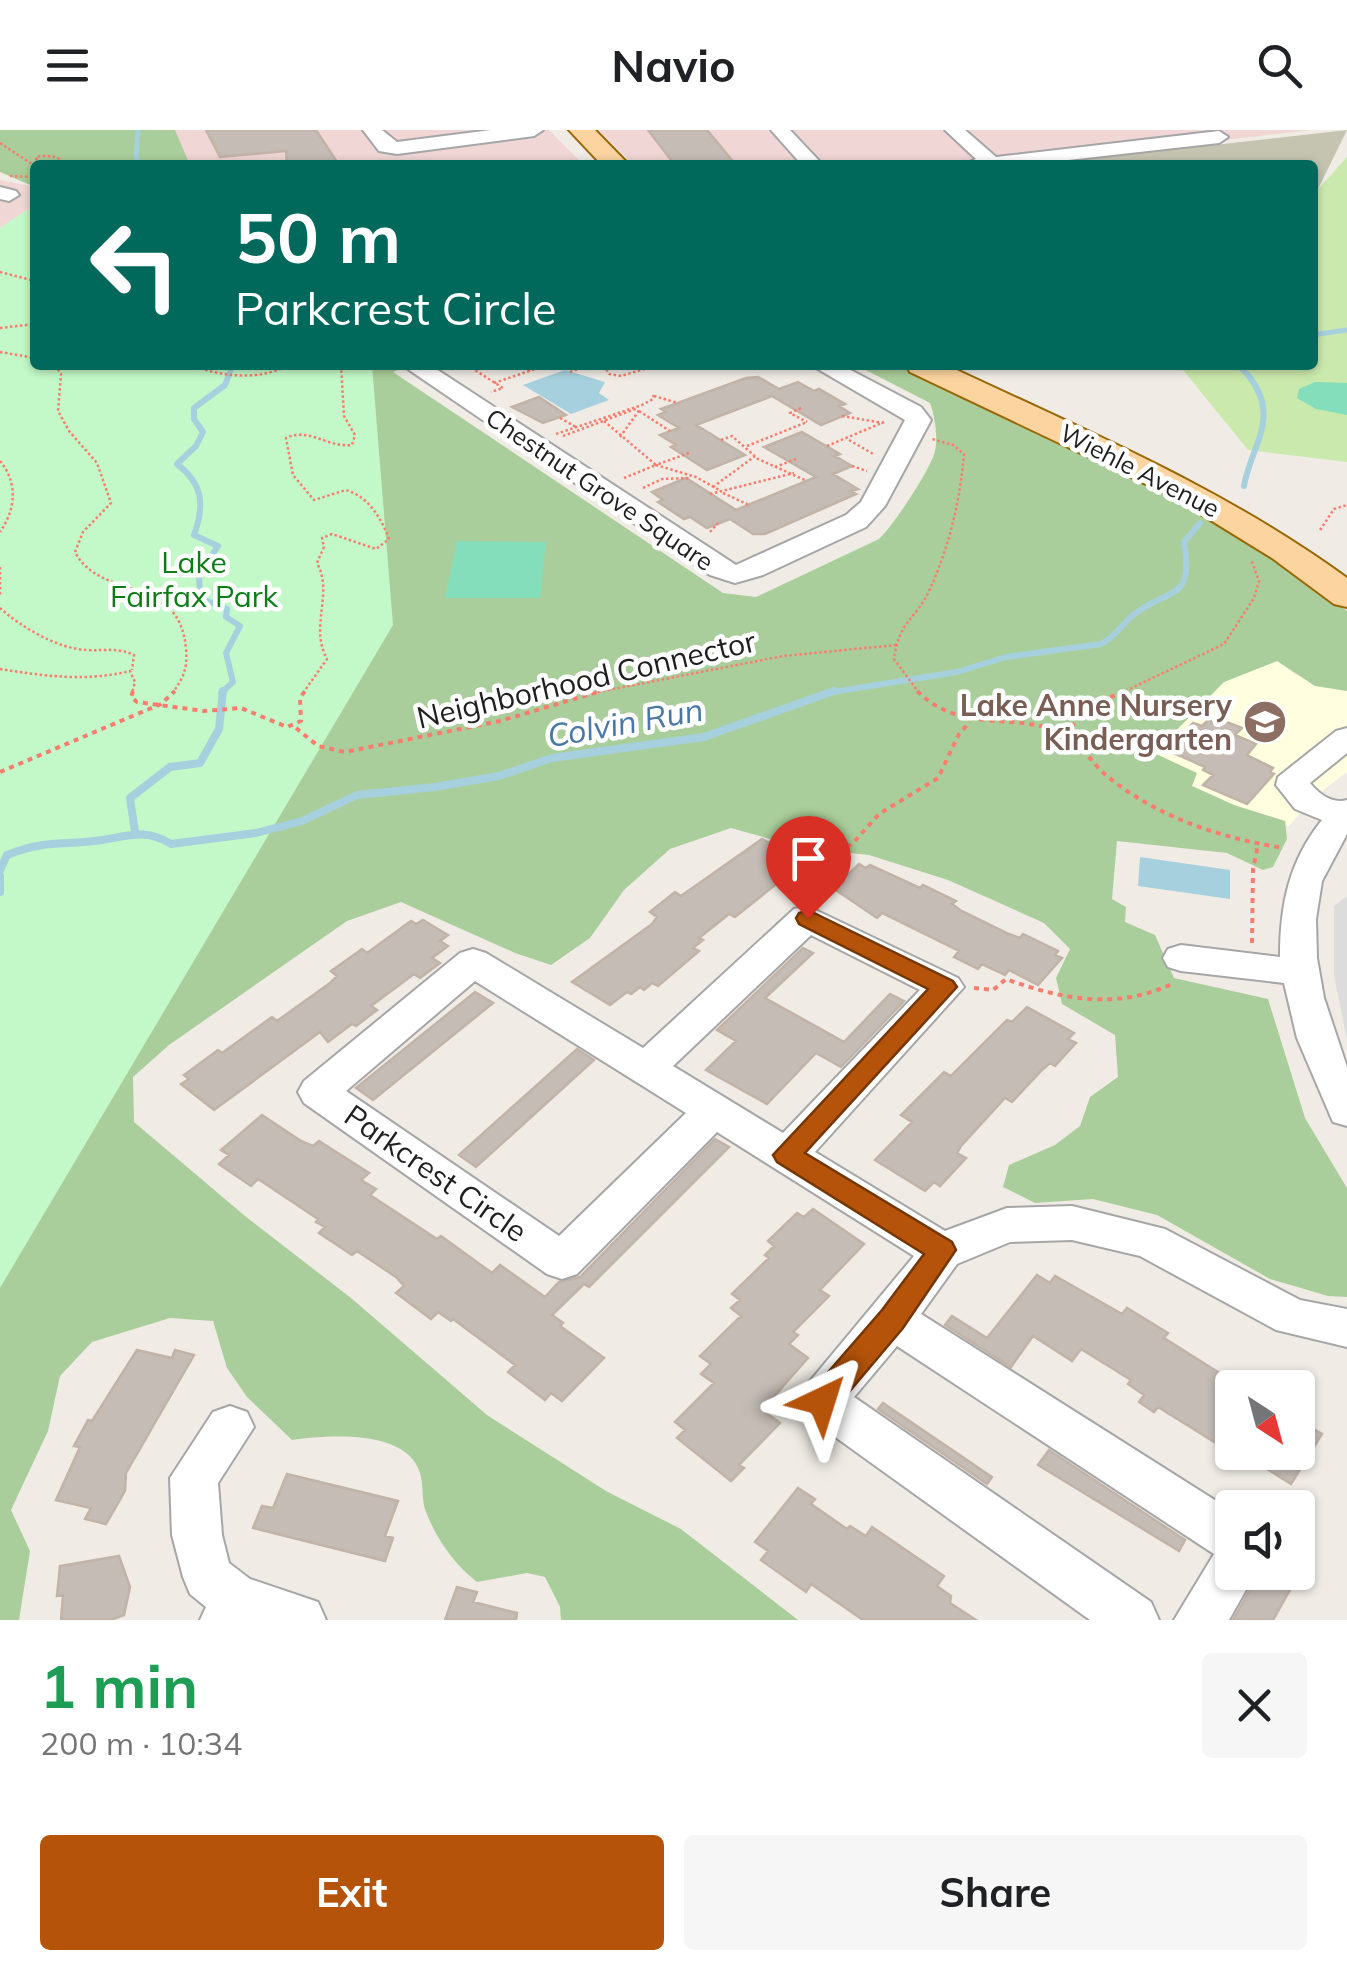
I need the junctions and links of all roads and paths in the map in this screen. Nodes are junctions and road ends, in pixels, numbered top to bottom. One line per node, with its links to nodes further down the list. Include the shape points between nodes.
1 (372, 130): 2 (street, via 386,147 398,148)
2 (534, 130)
3 (557, 130): 13 (main road)
4 (581, 130): 14 (main road)
5 (780, 130): 15 (street)
6 (954, 130): 16 (street)
7 (1090, 130): 10 (street)
8 (1214, 134): 10 (street)
9 (0, 143): 18 (path, via 17,148)
10 (1114, 149): 17 (street)
11 (36, 160): 12 (path)
12 (60, 160)
13 (586, 160)
14 (611, 160)
15 (808, 160)
16 (980, 160)
17 (1018, 160)
18 (30, 163)
19 (0, 175): 20 (path)
20 (30, 177)
21 (0, 272): 22 (path)
22 (30, 280)
23 (30, 325): 24 (path)
24 (0, 328)
25 (0, 352): 26 (path)
26 (30, 357)
27 (58, 370): 97 (path, via 58,411 97,463 111,503 75,554 82,566 158,598 191,639 186,674)
28 (206, 370): 41 (path)
29 (280, 370): 42 (path)
30 (341, 370): 99 (path, via 352,445 336,448 291,434 286,438 293,475 314,500 338,491 358,494 380,516 389,538 376,549 332,534 322,538 318,562 326,579 316,622 317,643 327,658 300,698 302,714)
31 (422, 370): 56 (street, Chestnut Grove Square, via 735,574 856,521 872,506)
32 (474, 370): 44 (path)
33 (533, 370): 40 (path)
34 (576, 370): 43 (path)
35 (607, 370): 36 (path, via 621,376)
36 (641, 370)
37 (832, 370): 56 (street, via 912,412 918,420)
38 (932, 370): 90 (main road, Wiehle Avenue, via 1186,490)
39 (975, 370): 87 (main road, Wiehle Avenue, via 1209,479)
40 (530, 371): 44 (path)
41 (212, 372): 42 (path)
42 (246, 372)
43 (570, 372)
44 (494, 383): 45 (path, via 503,388)
45 (487, 393)
46 (654, 394): 47 (path); 48 (path)
47 (678, 403)
48 (642, 406): 50 (path); 53 (path); 55 (path)
49 (801, 408): 58 (path, via 790,413 807,422)
50 (638, 411): 57 (path); 59 (path)
51 (842, 416): 54 (path)
52 (560, 418): 55 (path)
53 (604, 421): 55 (path, via 554,435); 59 (path)
54 (882, 423): 56 (path); 60 (path)
55 (576, 427)
56 (900, 430): 92 (path, via 960,449 964,474 928,594 897,634)
57 (670, 431)
58 (772, 436): 62 (path); 63 (path)
59 (620, 437): 70 (path)
60 (846, 438): 64 (path); 69 (path)
61 (721, 440): 63 (path, via 732,436)
62 (779, 441)
63 (747, 446): 66 (path)
64 (827, 446)
65 (689, 453): 70 (path)
66 (755, 456): 71 (path); 76 (path)
67 (796, 459): 71 (path)
68 (0, 460): 84 (path, via 13,484 11,516)
69 (884, 460)
70 (656, 465): 73 (path); 75 (path, via 620,479)
71 (775, 467): 72 (path)
72 (794, 473): 74 (path); 78 (path)
73 (696, 478): 76 (path); 77 (path, via 662,479)
74 (807, 480)
75 (629, 484)
76 (713, 487): 78 (path)
77 (639, 491)
78 (721, 492): 79 (path); 80 (path)
79 (710, 494)
80 (748, 505)
81 (1347, 505): 83 (path, via 1334,509)
82 (718, 524): 85 (path)
83 (1320, 530)
84 (0, 532)
85 (706, 536)
86 (1257, 550): 100 (path, via 1249,562 1260,581 1224,644 1096,702)
87 (1347, 566)
88 (0, 567): 89 (path)
89 (0, 594)
90 (1347, 596)
91 (0, 608): 94 (path, via 68,646 118,645 134,654)
92 (896, 646): 95 (path); 99 (path, Neighborhood Connector, via 782,656 612,688 500,721 345,752 326,750)
93 (0, 669): 94 (path, via 58,678)
94 (130, 671): 97 (path, via 136,682 131,698)
95 (901, 671): 96 (path)
96 (920, 695): 98 (path)
97 (161, 704): 99 (path, Neighborhood Connector, via 241,708 275,725); 102 (path)
98 (970, 722): 100 (path); 106 (path, via 938,778 879,814 853,843 815,868)
99 (294, 726)
100 (1064, 734): 104 (path, via 1109,778 1159,811 1223,838)
101 (1347, 738): 103 (street, via 1294,777 1307,801)
102 (0, 772)
103 (1344, 813): 109 (street, via 1306,881 1296,937)
104 (1258, 844): 105 (path); 107 (path)
105 (1284, 848)
106 (808, 918): 110 (street); 111 (street)
107 (1252, 928)
108 (1181, 958): 109 (street); 110 (path, via 1183,978 1116,1002 1034,990 1006,979 994,990)
109 (1298, 972): 113 (street, via 1311,1032)
110 (944, 987): 114 (street)
111 (647, 1068): 112 (street, Parkcrest Circle); 112 (street, Parkcrest Circle, via 474,962 318,1092 562,1261)
112 (714, 1110): 114 (street, Parkcrest Circle)
113 (1347, 1112)
114 (787, 1155): 115 (street, Parkcrest Circle)
115 (942, 1250): 116 (street); 117 (street, via 1006,1226 1072,1224 1150,1241 1292,1316)
116 (892, 1319): 119 (street); 123 (street, via 822,1401)
117 (1347, 1328)
118 (230, 1427): 121 (street, via 194,1478 197,1535 208,1577)
119 (1215, 1527)
120 (1219, 1590): 124 (street)
121 (231, 1610): 122 (street)
122 (300, 1620)
123 (1133, 1620)
124 (1200, 1620)

